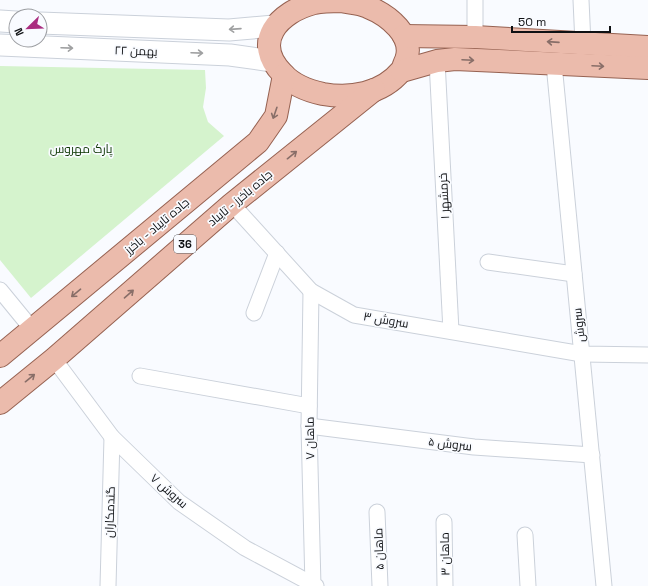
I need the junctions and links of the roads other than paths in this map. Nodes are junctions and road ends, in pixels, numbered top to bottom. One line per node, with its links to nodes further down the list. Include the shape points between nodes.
1 (475, 0): 6 (street)
2 (581, 0): 7 (street)
3 (48, 23): 4 (main road, ۲۲ بهمن, one-way to 3, via 228,30)
4 (274, 26): 5 (main road, via 288,14 302,7 316,2 342,1 367,6 380,12 393,22); 12 (main road, via 268,44)
5 (404, 36): 6 (main road); 14 (main road, via 408,53)
6 (475, 37): 7 (main road, one-way to 6)
7 (583, 44): 9 (main road)
8 (0, 45): 12 (main road, ۲۲ بهمن, one-way to 12, via 230,55)
9 (648, 47)
10 (437, 61): 11 (main road, one-way to 11, via 455,59); 14 (main road); 24 (street, خرمشهر ۱)
11 (554, 64): 13 (main road, one-way to 13); 19 (street, سروش)
12 (278, 68): 15 (main road, via 297,85 310,91 335,96 361,95); 23 (main road, جاده تایباد - باخرز, one-way to 23, via 276,116 258,142)
13 (648, 68)
14 (402, 70): 15 (main road, via 389,83)
15 (374, 90): 16 (main road, جاده باخرز - تایباد / 36, one-way to 15)
16 (232, 204): 17 (street, سروش ۳); 28 (main road, جاده باخرز - تایباد / 36, one-way to 16)
17 (277, 253): 21 (street, سروش ۳); 22 (street)
18 (488, 262): 19 (street)
19 (574, 274): 25 (street, سروش)
20 (0, 290): 23 (street)
21 (312, 291): 24 (street, سروش ۳, via 354,315); 31 (street, ماهان ۷)
22 (254, 313)
23 (32, 330): 27 (main road, جاده تایباد - باخرز)
24 (451, 331): 25 (street, سروش ۳)
25 (582, 354): 26 (street, سروش ۳); 34 (street, سروش)
26 (648, 355)
27 (0, 356)
28 (54, 359): 30 (main road, جاده باخرز - تایباد / 36, one-way to 28); 33 (street, سروش ۷)
29 (140, 376): 31 (street)
30 (0, 403)
31 (309, 406): 32 (street, ماهان ۷)
32 (309, 426): 34 (street, سروش ۵, via 474,447); 40 (street, ماهان ۷)
33 (112, 437): 38 (street, گندمکاران); 40 (street, سروش ۷, via 179,502 245,548)
34 (592, 455): 44 (street, سروش)
35 (377, 512): 41 (street, ماهان ۵)
36 (444, 522): 42 (street, ماهان ۳)
37 (525, 535): 43 (street)
38 (108, 586)
39 (309, 586): 40 (street)
40 (314, 586)
41 (380, 586)
42 (445, 586)
43 (528, 586)
44 (604, 586)

